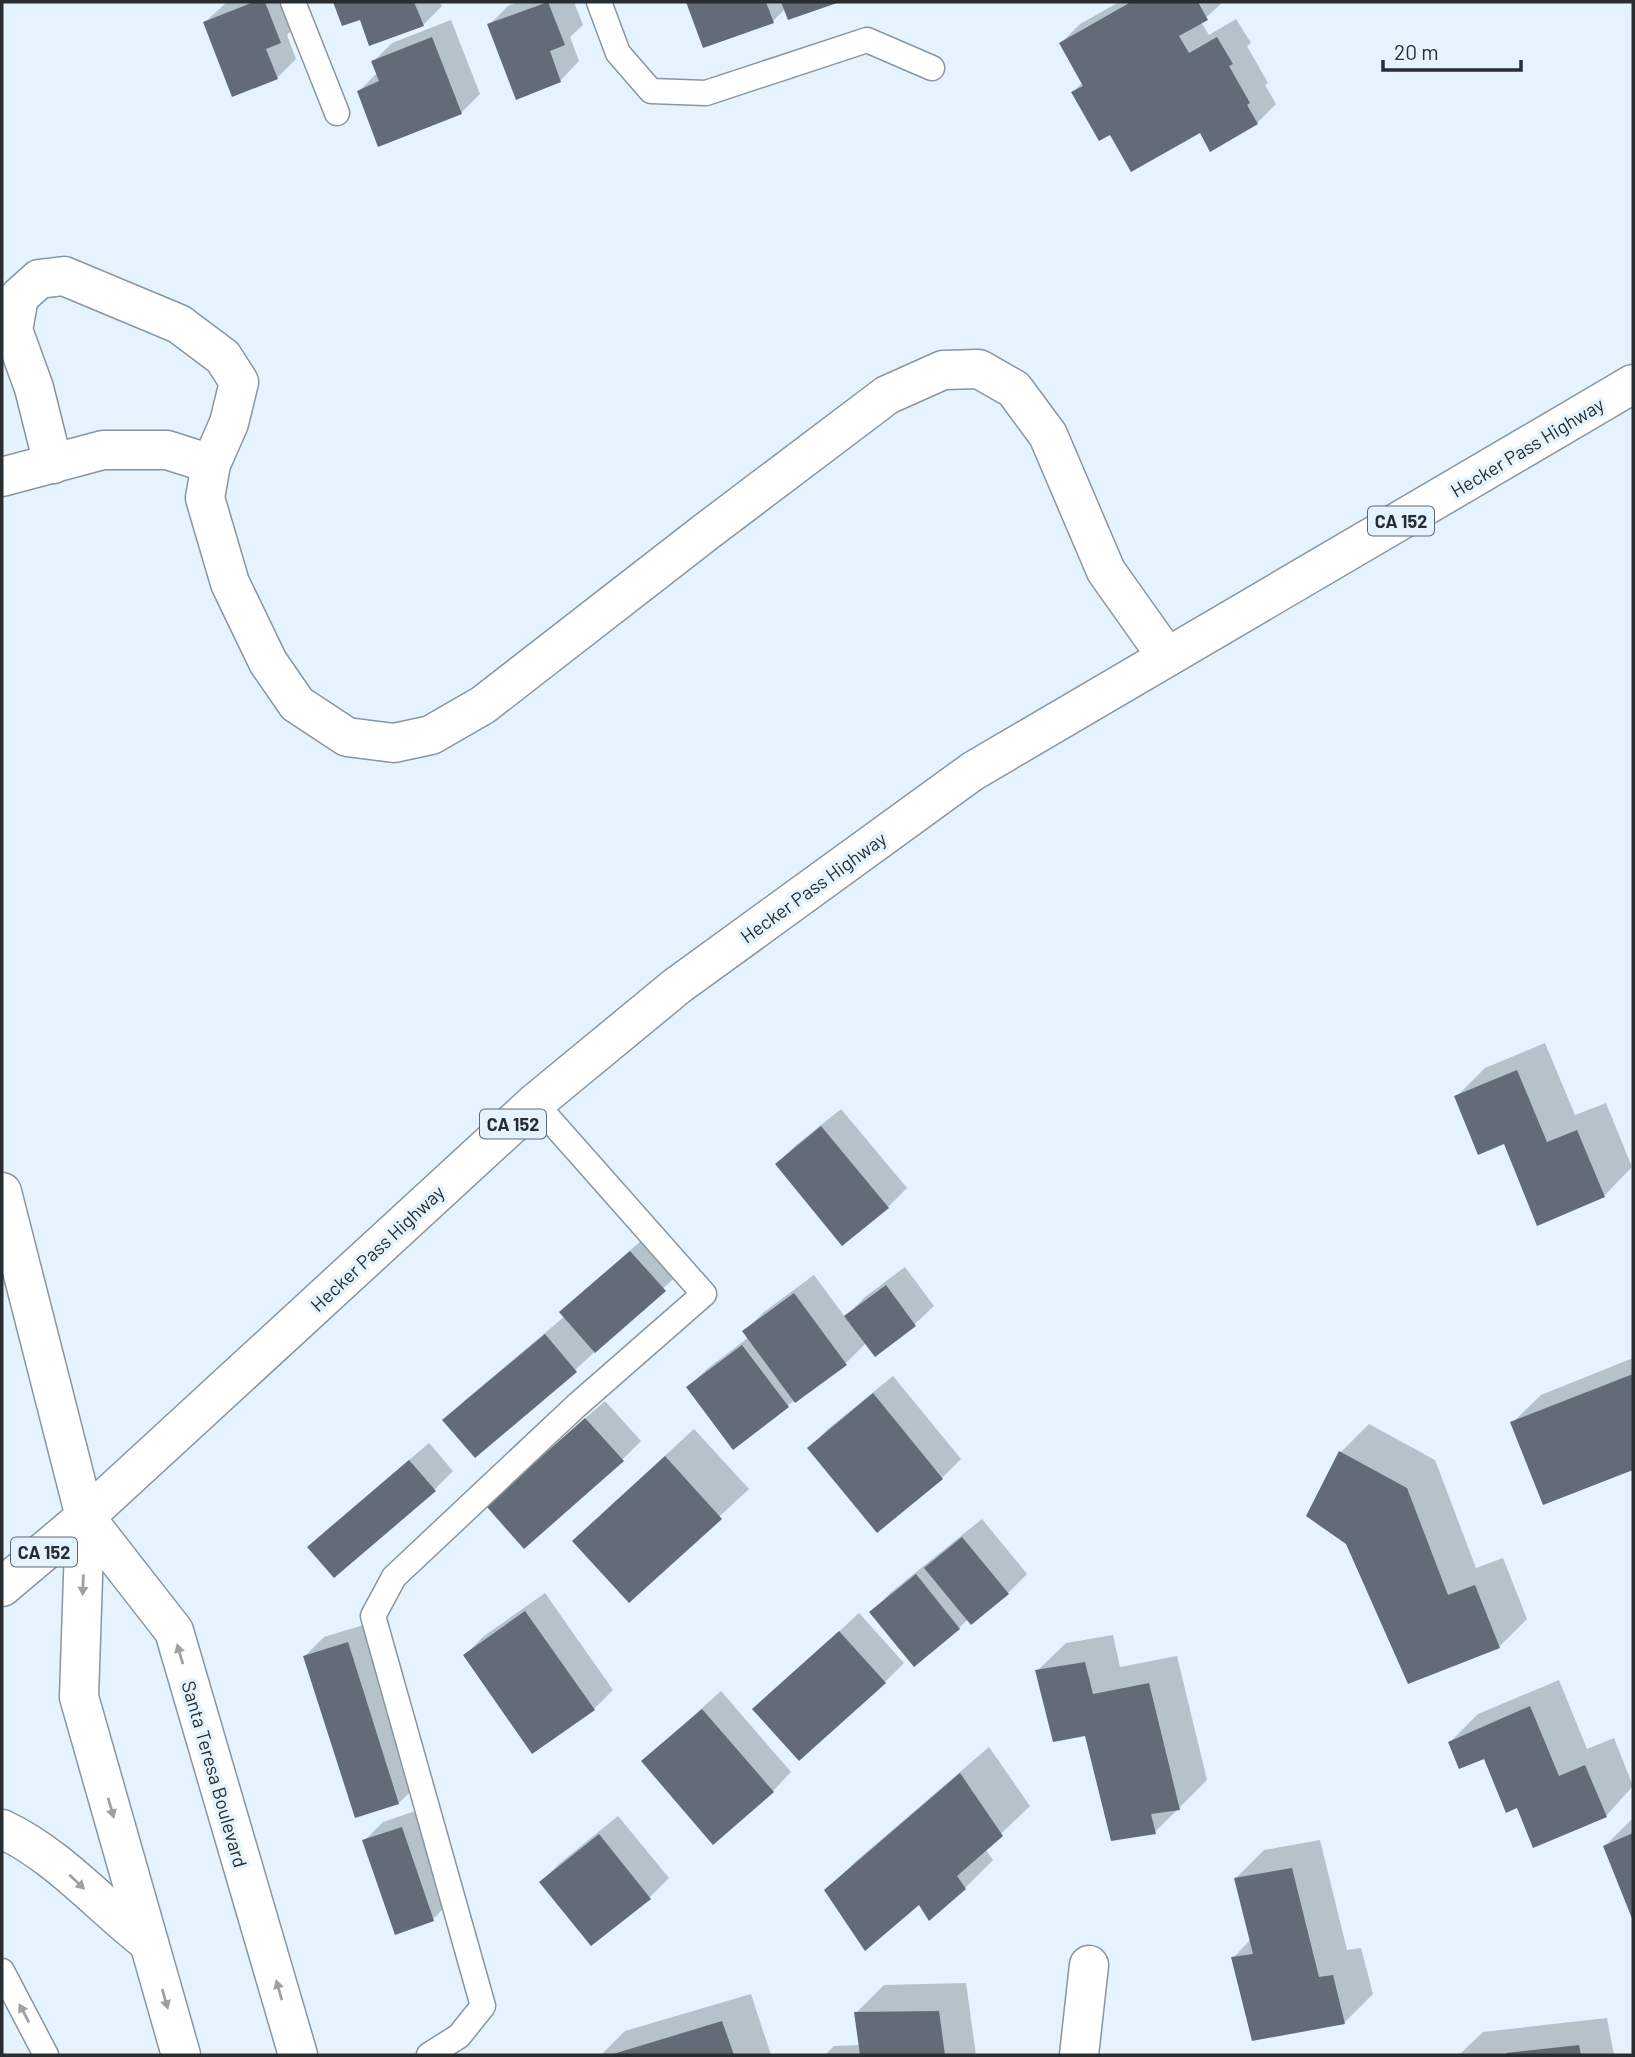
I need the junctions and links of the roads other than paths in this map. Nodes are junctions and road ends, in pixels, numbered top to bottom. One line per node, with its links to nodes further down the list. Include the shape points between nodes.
1 (293, 2): 4 (lane)
2 (599, 2): 3 (lane, via 618,53 651,91 706,93 867,40)
3 (932, 68)
4 (337, 113)
5 (1633, 384): 9 (main road, Hecker Pass Highway / CA 152)
6 (53, 464): 7 (main road, via 103,450 167,450); 7 (main road, via 34,388 13,330 19,297 39,279 64,276 179,324 223,357 239,382 229,424); 8 (main road)
7 (211, 464): 9 (main road, via 205,498 230,583 268,662 297,704 347,737 394,743 431,736 483,705 887,395 943,370 979,369 1014,389 1048,435 1106,571)
8 (2, 477)
9 (1167, 657): 10 (main road, Hecker Pass Highway / CA 152, via 973,771 677,986)
10 (535, 1103): 12 (main road, Hecker Pass Highway / CA 152); 21 (lane, via 704,1294 576,1406 394,1577 373,1616 483,2006 459,2036)
11 (2, 1192): 12 (main road, Santa Teresa Boulevard)
12 (85, 1517): 13 (main road, CA 152); 15 (main road, Santa Teresa Boulevard, one-way to 15, via 79,1697); 20 (main road, Santa Teresa Boulevard, one-way to 12, via 174,1632)
13 (2, 1587)
14 (2, 1829): 15 (main road, one-way to 15, via 57,1864)
15 (149, 1943): 19 (main road, Santa Teresa Boulevard, one-way to 19)
16 (1089, 1965): 22 (main road)
17 (2, 1971): 18 (lane, one-way to 17)
18 (46, 2055)
19 (181, 2055)
20 (298, 2055)
21 (429, 2055)
22 (1079, 2055)

